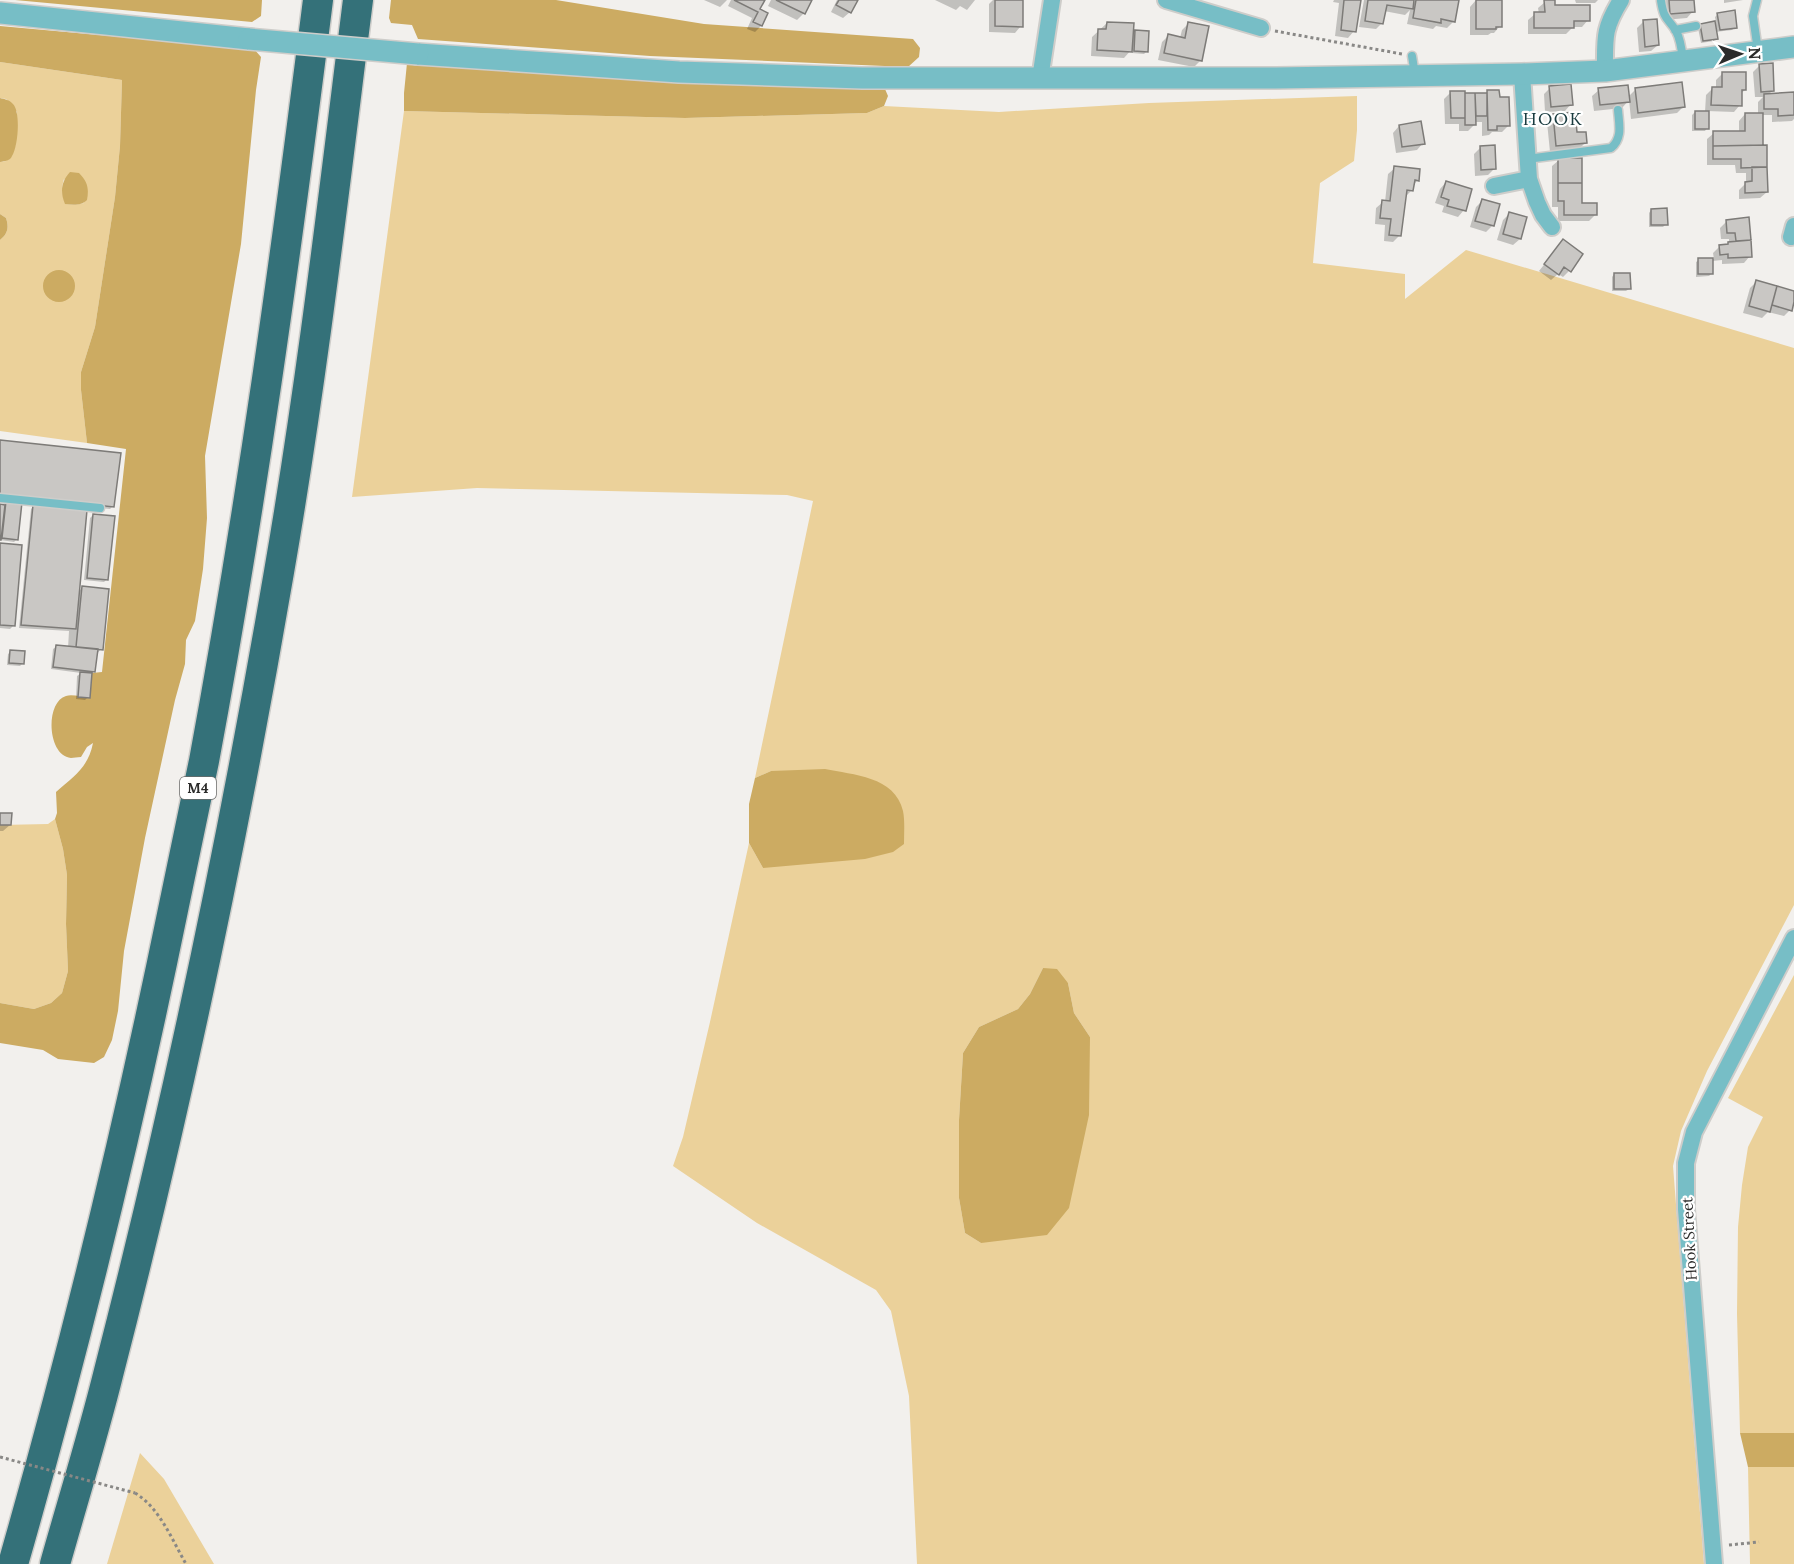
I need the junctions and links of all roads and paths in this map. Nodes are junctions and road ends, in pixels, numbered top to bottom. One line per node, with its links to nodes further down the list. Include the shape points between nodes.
1 (318, 0): 30 (highway, M4, via 263,416 204,762 106,1214)
2 (358, 0): 31 (highway, M4, via 304,415 240,791 142,1238)
3 (1052, 0): 18 (street)
4 (1166, 0): 10 (street)
5 (1621, 0): 16 (street, via 1607,24)
6 (1757, 0): 13 (lane, via 1753,16)
7 (1661, 1): 11 (lane, via 1666,19)
8 (0, 13): 18 (street, bridge, via 418,54 680,72)
9 (1696, 26): 11 (lane)
10 (1261, 28): 15 (path)
11 (1675, 30): 14 (lane)
12 (1794, 47): 13 (street)
13 (1758, 52): 14 (street)
14 (1684, 62): 16 (street)
15 (1414, 65): 17 (street); 18 (street, via 1276,78)
16 (1605, 71): 17 (street)
17 (1522, 74): 20 (street)
18 (1040, 79)
19 (1618, 110): 20 (lane, via 1620,136 1611,148)
20 (1527, 159): 21 (street)
21 (1529, 179): 22 (street); 23 (street)
22 (1494, 186)
23 (1552, 227)
24 (0, 498): 25 (lane)
25 (100, 508)
26 (1794, 938): 29 (street, Hook Street, via 1694,1132 1686,1163)
27 (0, 1457): 32 (path, bridge, via 135,1493 152,1507)
28 (1759, 1542): 29 (path)
29 (1712, 1547): 33 (street, Hook Street)
30 (13, 1564)
31 (55, 1564)
32 (186, 1564)
33 (1714, 1564)

